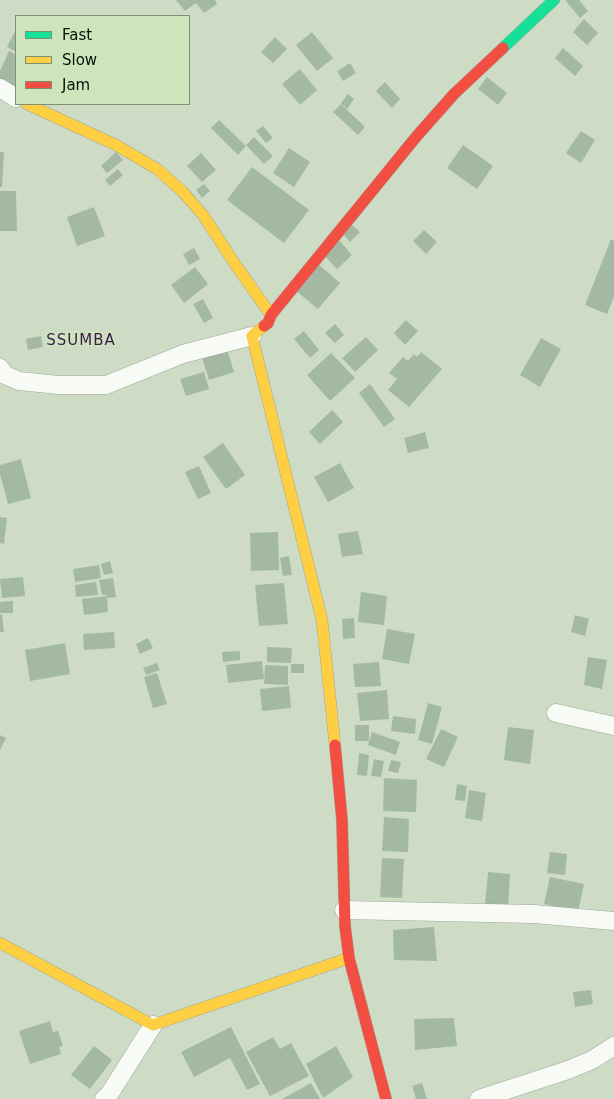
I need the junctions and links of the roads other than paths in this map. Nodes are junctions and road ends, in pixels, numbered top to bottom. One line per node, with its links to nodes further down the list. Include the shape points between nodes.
1 (554, 0): 5 (street, via 454,94)
2 (0, 88): 3 (street)
3 (15, 97)
4 (29, 105): 5 (street, via 116,145 157,169 203,214)
5 (271, 314): 6 (street, via 268,323)
6 (252, 336): 7 (street, via 183,354 106,385 19,382 5,375); 10 (street, via 322,620 342,820)
7 (0, 368)
8 (556, 713): 9 (street)
9 (614, 726)
10 (344, 910): 11 (street, via 534,914); 13 (street)
11 (614, 921)
12 (0, 943): 14 (street)
13 (349, 958): 14 (street); 17 (street)
14 (153, 1025): 16 (street)
15 (614, 1046): 18 (street, via 568,1070)
16 (104, 1099)
17 (386, 1099)
18 (479, 1099)

